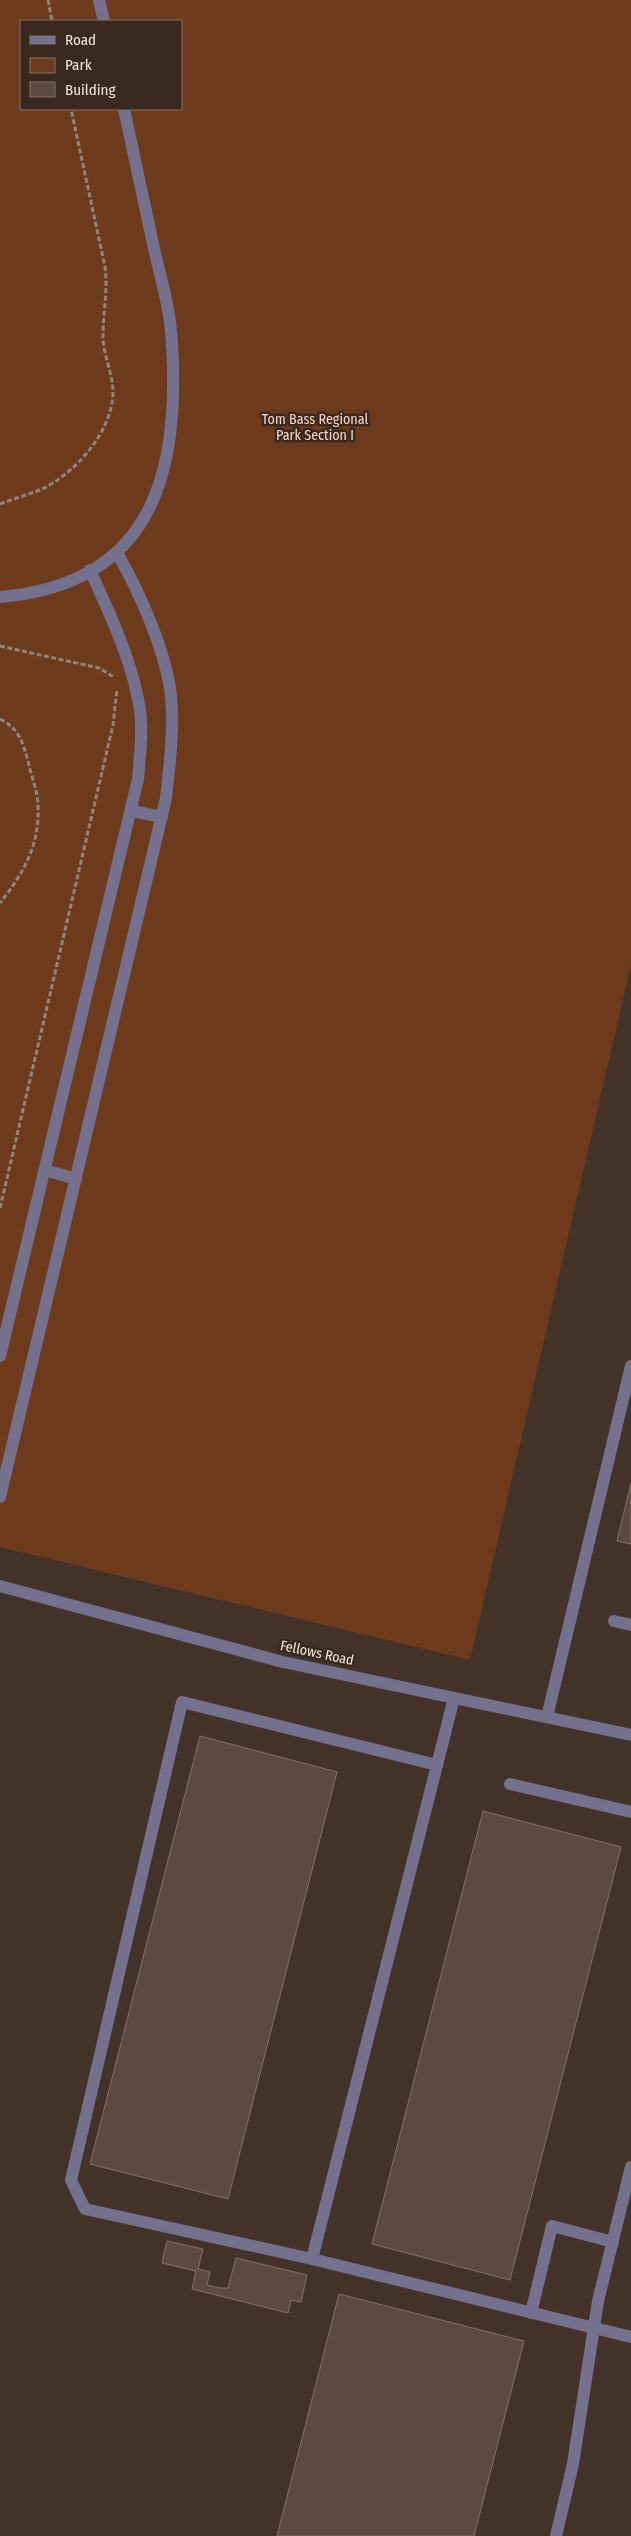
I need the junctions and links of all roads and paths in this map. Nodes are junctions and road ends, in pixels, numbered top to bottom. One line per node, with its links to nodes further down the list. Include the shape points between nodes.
1 (48, 0): 3 (path)
2 (99, 0): 4 (street)
3 (52, 20)
4 (104, 20)
5 (71, 110): 7 (path, via 105,267 107,285 103,337 112,385 110,410 96,442 77,464 42,489)
6 (124, 110): 8 (street, via 171,330 172,371 166,463 155,499 140,527)
7 (0, 504)
8 (118, 554): 9 (street); 14 (street, via 134,583 162,655 170,688 172,734)
9 (90, 570): 10 (street, via 64,584 30,594); 13 (street, via 123,644 139,700 138,779)
10 (0, 596)
11 (0, 646): 18 (path, via 99,668 112,673 117,681 113,725)
12 (0, 719): 15 (path, via 21,736 38,805 37,827 24,871)
13 (132, 811): 14 (street); 16 (street)
14 (162, 817): 17 (street)
15 (0, 903)
16 (45, 1170): 17 (street); 19 (street)
17 (76, 1179): 21 (street)
18 (0, 1208)
19 (0, 1356)
20 (631, 1366): 26 (street)
21 (0, 1497)
22 (0, 1586): 25 (street, Fellows Road, via 283,1662)
23 (614, 1621): 24 (street)
24 (631, 1625)
25 (454, 1698): 26 (street, Fellows Road); 28 (street)
26 (547, 1717): 27 (street, Fellows Road)
27 (631, 1735)
28 (437, 1765): 33 (street); 33 (street, via 182,1702 71,2180 85,2209)
29 (510, 1784): 30 (street)
30 (631, 1812)
31 (631, 2168): 32 (street)
32 (613, 2242): 34 (street, via 552,2226); 35 (street)
33 (312, 2259): 34 (street)
34 (531, 2313): 35 (street)
35 (594, 2329): 36 (street); 37 (street, via 573,2464)
36 (631, 2337)
37 (556, 2536)

